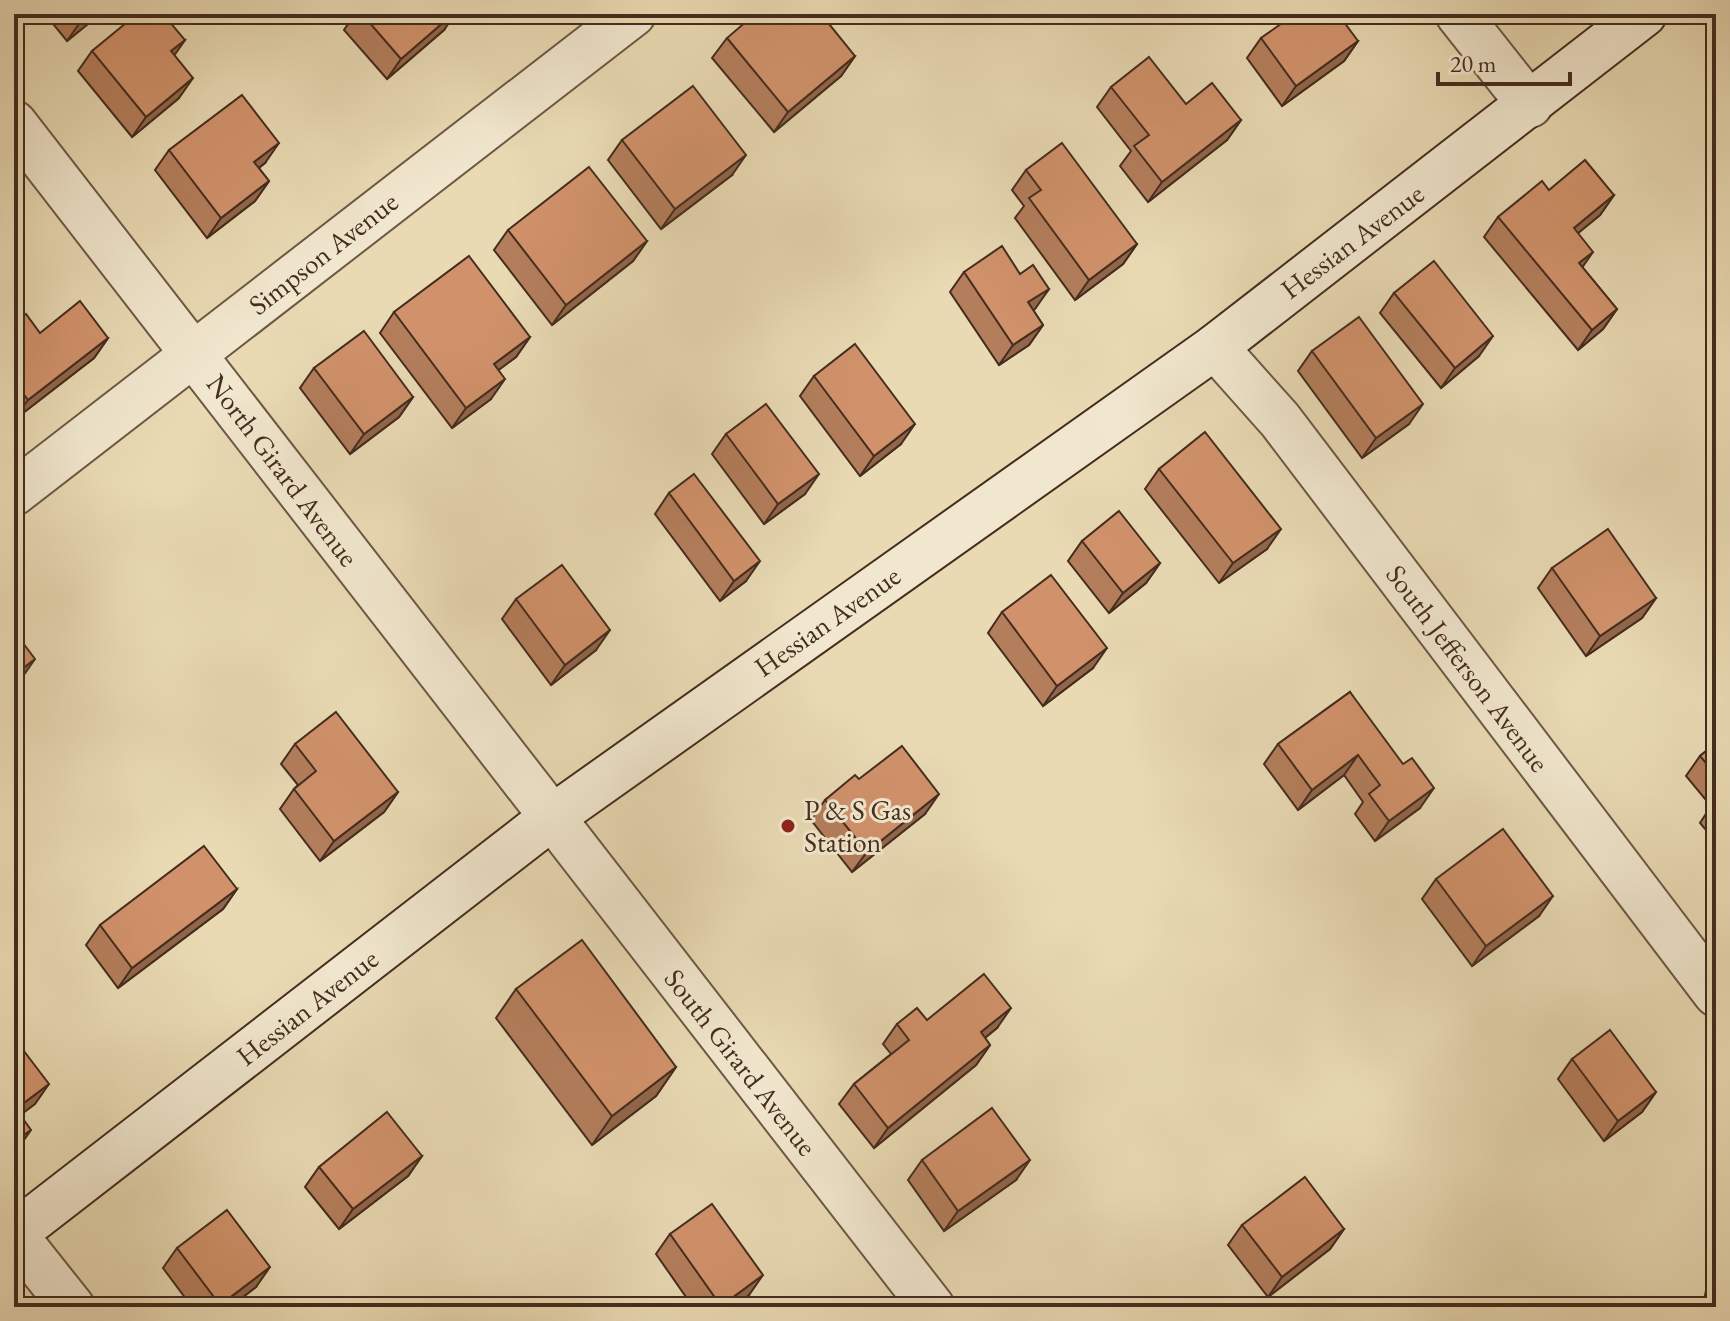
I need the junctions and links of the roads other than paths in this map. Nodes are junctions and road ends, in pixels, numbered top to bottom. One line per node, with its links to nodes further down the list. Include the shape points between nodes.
1 (633, 14): 7 (street, Simpson Avenue)
2 (1458, 14): 4 (street)
3 (1644, 14): 4 (street, Hessian Avenue)
4 (1530, 105): 6 (street, Hessian Avenue)
5 (14, 123): 7 (street, North Girard Avenue)
6 (1215, 347): 9 (street, Hessian Avenue); 10 (street, South Jefferson Avenue, via 1280,420)
7 (194, 353): 8 (street, Simpson Avenue); 9 (street, North Girard Avenue)
8 (14, 493)
9 (551, 818): 11 (street, Hessian Avenue); 13 (street, South Girard Avenue)
10 (1716, 994)
11 (14, 1234): 12 (street)
12 (72, 1307)
13 (932, 1307)

